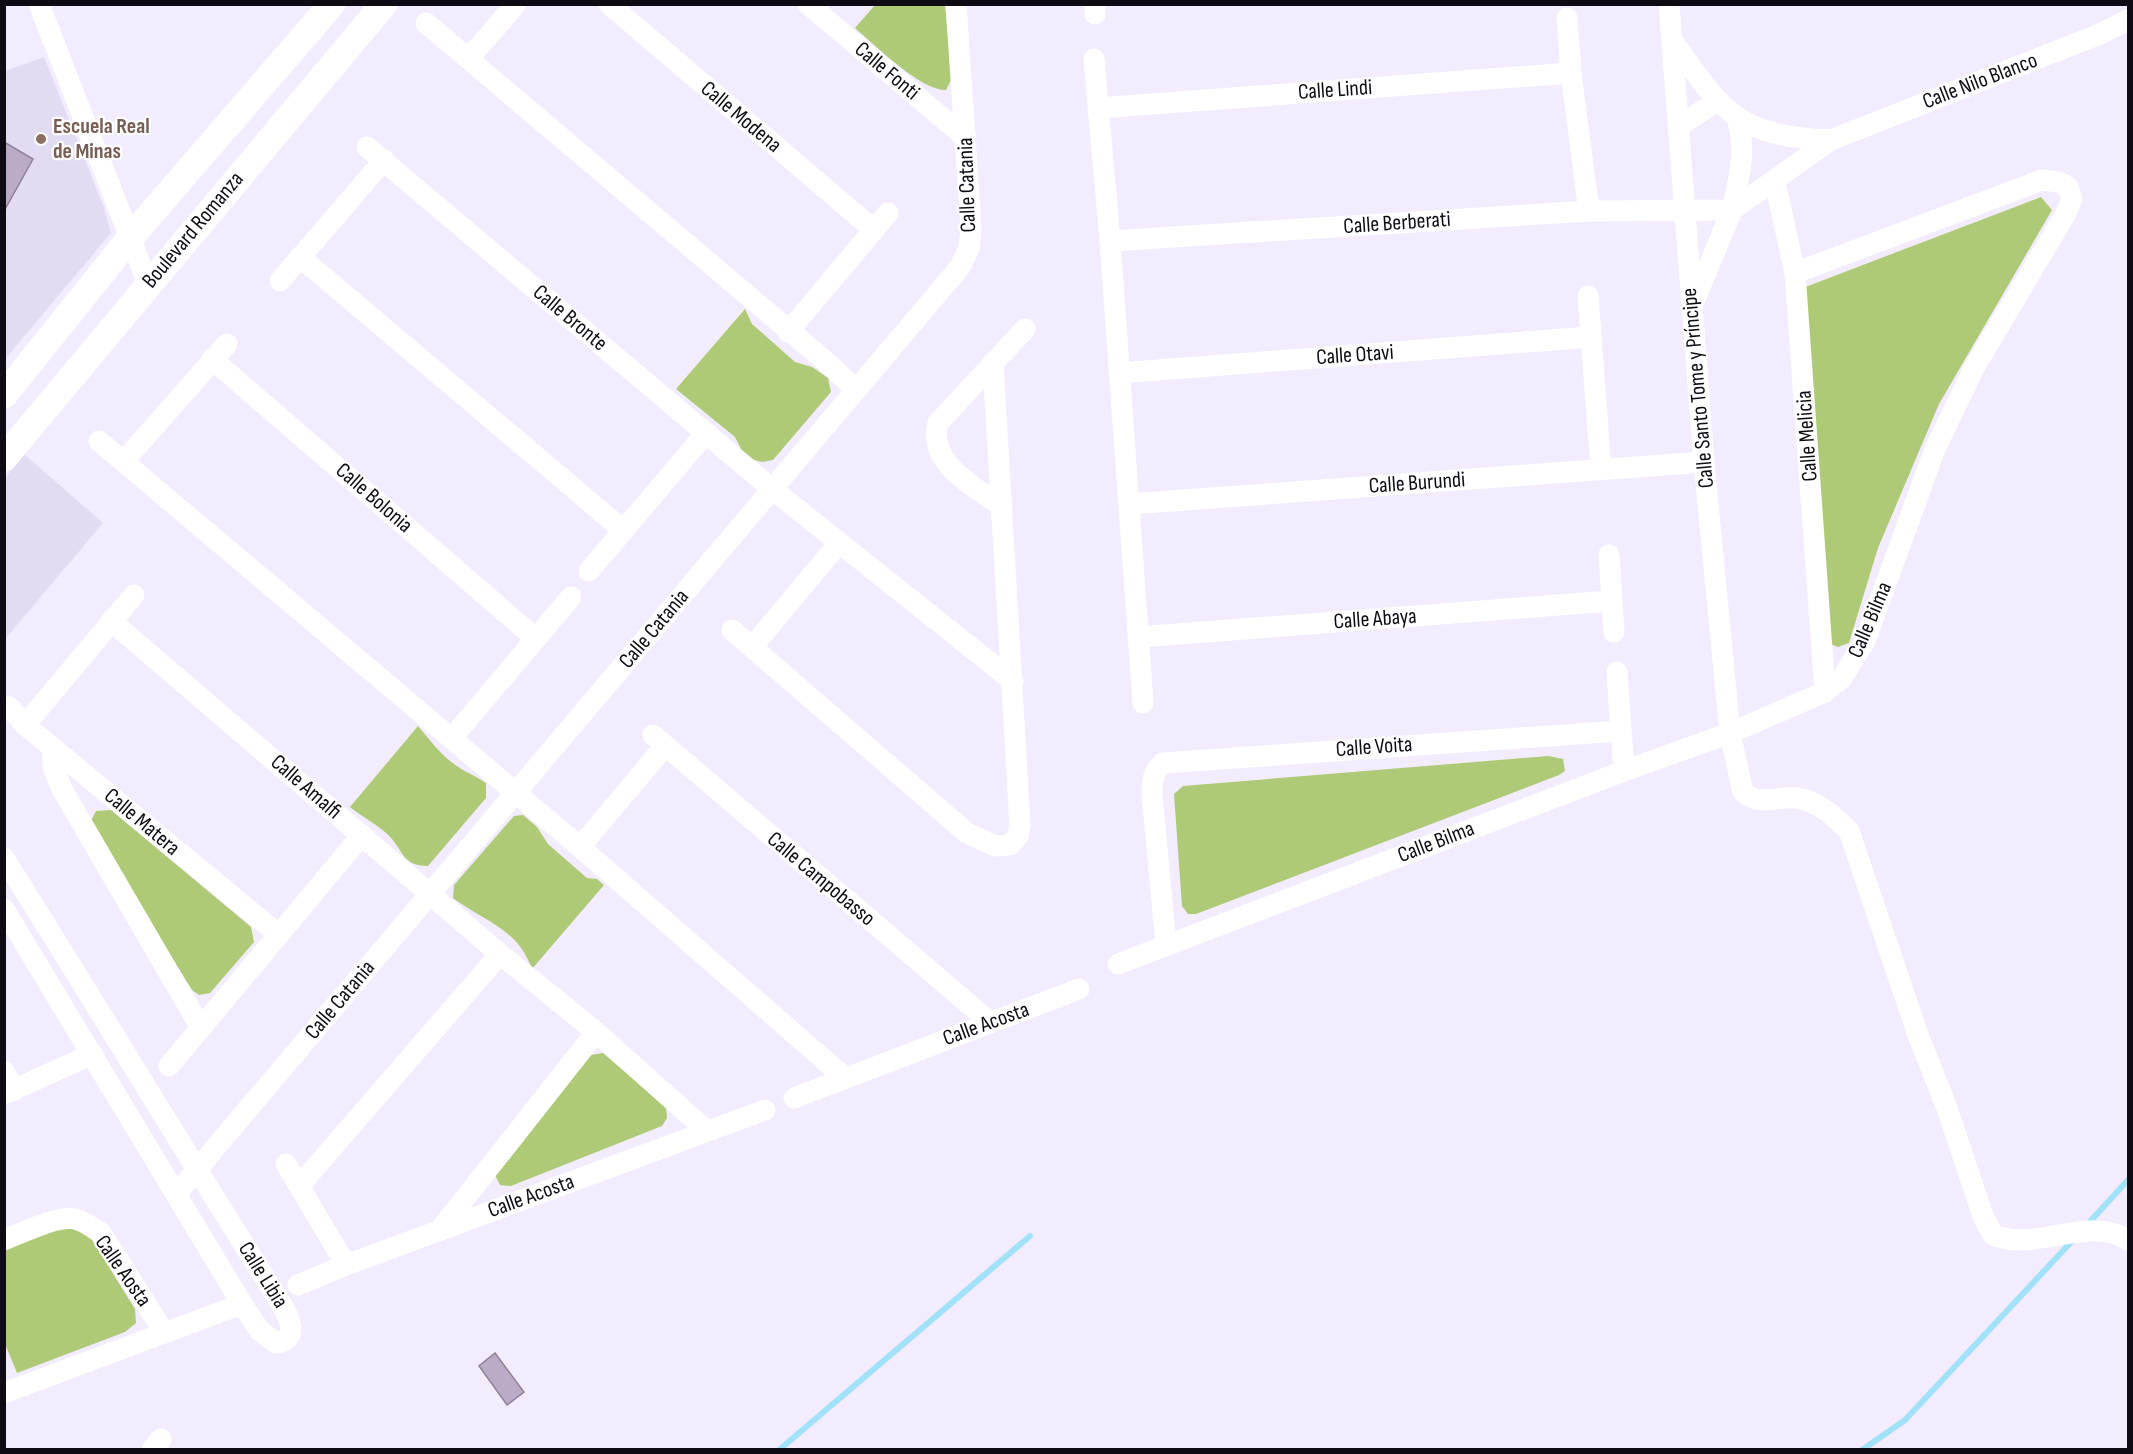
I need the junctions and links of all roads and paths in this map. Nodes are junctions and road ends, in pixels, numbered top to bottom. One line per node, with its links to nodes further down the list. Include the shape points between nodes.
1 (39, 4): 28 (street)
2 (332, 4): 28 (main road, Boulevard Romanza)
3 (384, 4): 33 (main road, Boulevard Romanza)
4 (516, 4): 13 (street)
5 (609, 4): 27 (street, Calle Modena)
6 (808, 4): 20 (street, Calle Fonti)
7 (956, 4): 20 (street, Calle Catania)
8 (1670, 4): 12 (street, Calle Santo Tome y Príncipe)
9 (1567, 18): 15 (street)
10 (2128, 20): 21 (street, Calle Nilo Blanco, via 2089,39)
11 (426, 23): 13 (street)
12 (1672, 41): 16 (street, Calle Nilo Blanco); 19 (street, Calle Santo Tome y Príncipe)
13 (469, 58): 37 (street)
14 (1094, 58): 17 (street)
15 (1571, 73): 17 (street, Calle Lindi); 24 (street)
16 (1716, 102): 18 (street, Calle Nilo Blanco); 19 (street)
17 (1098, 108): 29 (street)
18 (1737, 118): 21 (street, Calle Nilo Blanco, via 1770,133); 23 (street, via 1743,154)
19 (1679, 126): 25 (street, Calle Santo Tome y Príncipe)
20 (966, 138): 43 (street, Calle Catania, via 969,248 960,267)
21 (1831, 140): 22 (street, Calle Nilo Blanco)
22 (1775, 182): 23 (street, Calle Nilo Blanco); 31 (street, Calle Melicia)
23 (1732, 210): 25 (street, Calle Berberati); 35 (street)
24 (1589, 211): 25 (street, Calle Berberati); 29 (street, Calle Berberati)
25 (1684, 212): 35 (street, Calle Santo Tome y Príncipe)
26 (888, 213): 27 (street)
27 (873, 229): 37 (street)
28 (130, 238): 33 (street); 44 (main road, Boulevard Romanza)
29 (1110, 241): 42 (street)
30 (300, 257): 32 (street); 45 (street, Calle Bronte, via 375,154); 54 (street)
31 (1796, 273): 69 (street, Calle Melicia); 69 (street, Calle Bilma, via 2042,180 2068,187 2072,199 1974,369 1935,449 1855,660)
32 (280, 281)
33 (148, 284): 47 (main road, Boulevard Romanza)
34 (1588, 296): 38 (street)
35 (1691, 307): 49 (street, Calle Santo Tome y Príncipe)
36 (1025, 329): 41 (street)
37 (788, 332): 43 (street)
38 (1591, 337): 42 (street, Calle Otavi); 50 (street)
39 (227, 344): 40 (street)
40 (212, 359): 48 (street); 65 (street, Calle Bolonia)
41 (993, 363): 53 (street); 53 (street, via 938,423 936,441 946,464)
42 (1119, 373): 52 (street)
43 (856, 390): 51 (street, Calle Catania)
44 (4, 395)
45 (706, 433): 51 (street, Calle Bronte); 54 (street)
46 (99, 441): 48 (street)
47 (4, 458)
48 (124, 461): 75 (street)
49 (1704, 462): 50 (street, Calle Burundi); 74 (street, Calle Santo Tome y Príncipe)
50 (1601, 469): 52 (street, Calle Burundi)
51 (772, 489): 55 (street, Calle Bronte); 78 (street, Calle Catania)
52 (1130, 504): 64 (street)
53 (1002, 507): 68 (street)
54 (623, 530): 57 (street)
55 (839, 543): 66 (street); 68 (street, Calle Bronte)
56 (1610, 555): 60 (street)
57 (589, 571)
58 (134, 595): 61 (street)
59 (571, 597): 65 (street)
60 (1611, 601): 63 (street); 64 (street, Calle Abaya)
61 (111, 621): 72 (street); 79 (street, Calle Amalfi)
62 (732, 630): 66 (street)
63 (1614, 632)
64 (1139, 637): 70 (street)
65 (535, 638): 75 (street)
66 (752, 647): 68 (street, via 967,833 995,846 1010,845 1018,836 1020,825)
67 (1617, 672): 73 (street)
68 (1013, 681)
69 (1825, 692): 74 (street, Calle Bilma)
70 (1143, 703)
71 (9, 706): 72 (street, Calle Matera)
72 (25, 725): 76 (street, Calle Matera)
73 (1620, 730): 77 (street); 85 (street, Calle Voita, via 1173,761 1157,768 1152,794)
74 (1730, 733): 77 (street, Calle Bilma); 106 (street, Calle Santo Tome y Príncipe, via 1743,792 1749,797 1758,801 1799,798 1834,816 1849,831 1918,1035 1983,1216 1994,1235 2013,1240 2109,1230)
75 (452, 738): 78 (street)
76 (53, 748): 84 (street, Calle Matera); 90 (street, via 53,768 63,791)
77 (1624, 771): 85 (street, Calle Bilma)
78 (515, 793): 80 (street); 82 (street, Calle Catania)
79 (362, 835): 82 (street, Calle Amalfi); 84 (street)
80 (580, 847): 89 (street, Calle Campobasso, via 659,741); 95 (street)
81 (4, 858): 101 (street, Calle Libia)
82 (430, 892): 86 (street, Calle Amalfi); 101 (street, Calle Catania)
83 (4, 909): 92 (street, Calle Libia)
84 (279, 935): 90 (street)
85 (1166, 945): 87 (street, Calle Bilma)
86 (500, 954): 91 (street, Calle Amalfi); 102 (street)
87 (1119, 964)
88 (1078, 989): 89 (street, Calle Acosta)
89 (990, 1022): 95 (street, Calle Acosta)
90 (201, 1028): 93 (street)
91 (596, 1032): 99 (street, Calle Amalfi); 104 (street)
92 (93, 1054): 96 (street); 103 (street, Calle Libia)
93 (169, 1066)
94 (4, 1071): 96 (street)
95 (844, 1077): 97 (street, Calle Acosta)
96 (10, 1092)
97 (794, 1098)
98 (765, 1110): 99 (street, Calle Acosta)
99 (707, 1131): 104 (street, Calle Acosta)
100 (286, 1164): 102 (street)
101 (196, 1172): 103 (street, Calle Catania); 109 (street, Calle Libia, via 284,1308 293,1326 292,1333 282,1342 270,1340)
102 (300, 1185): 107 (street)
103 (177, 1193): 109 (street, Calle Libia)
104 (440, 1230): 107 (street, Calle Acosta)
105 (4, 1240): 110 (street, Calle Aosta, via 60,1220 85,1223 101,1233)
106 (2128, 1240)
107 (346, 1265): 108 (street, Calle Acosta)
108 (298, 1285)
109 (242, 1304): 110 (street, Calle Aosta)
110 (164, 1332): 111 (street, Calle Aosta)
111 (4, 1394)

